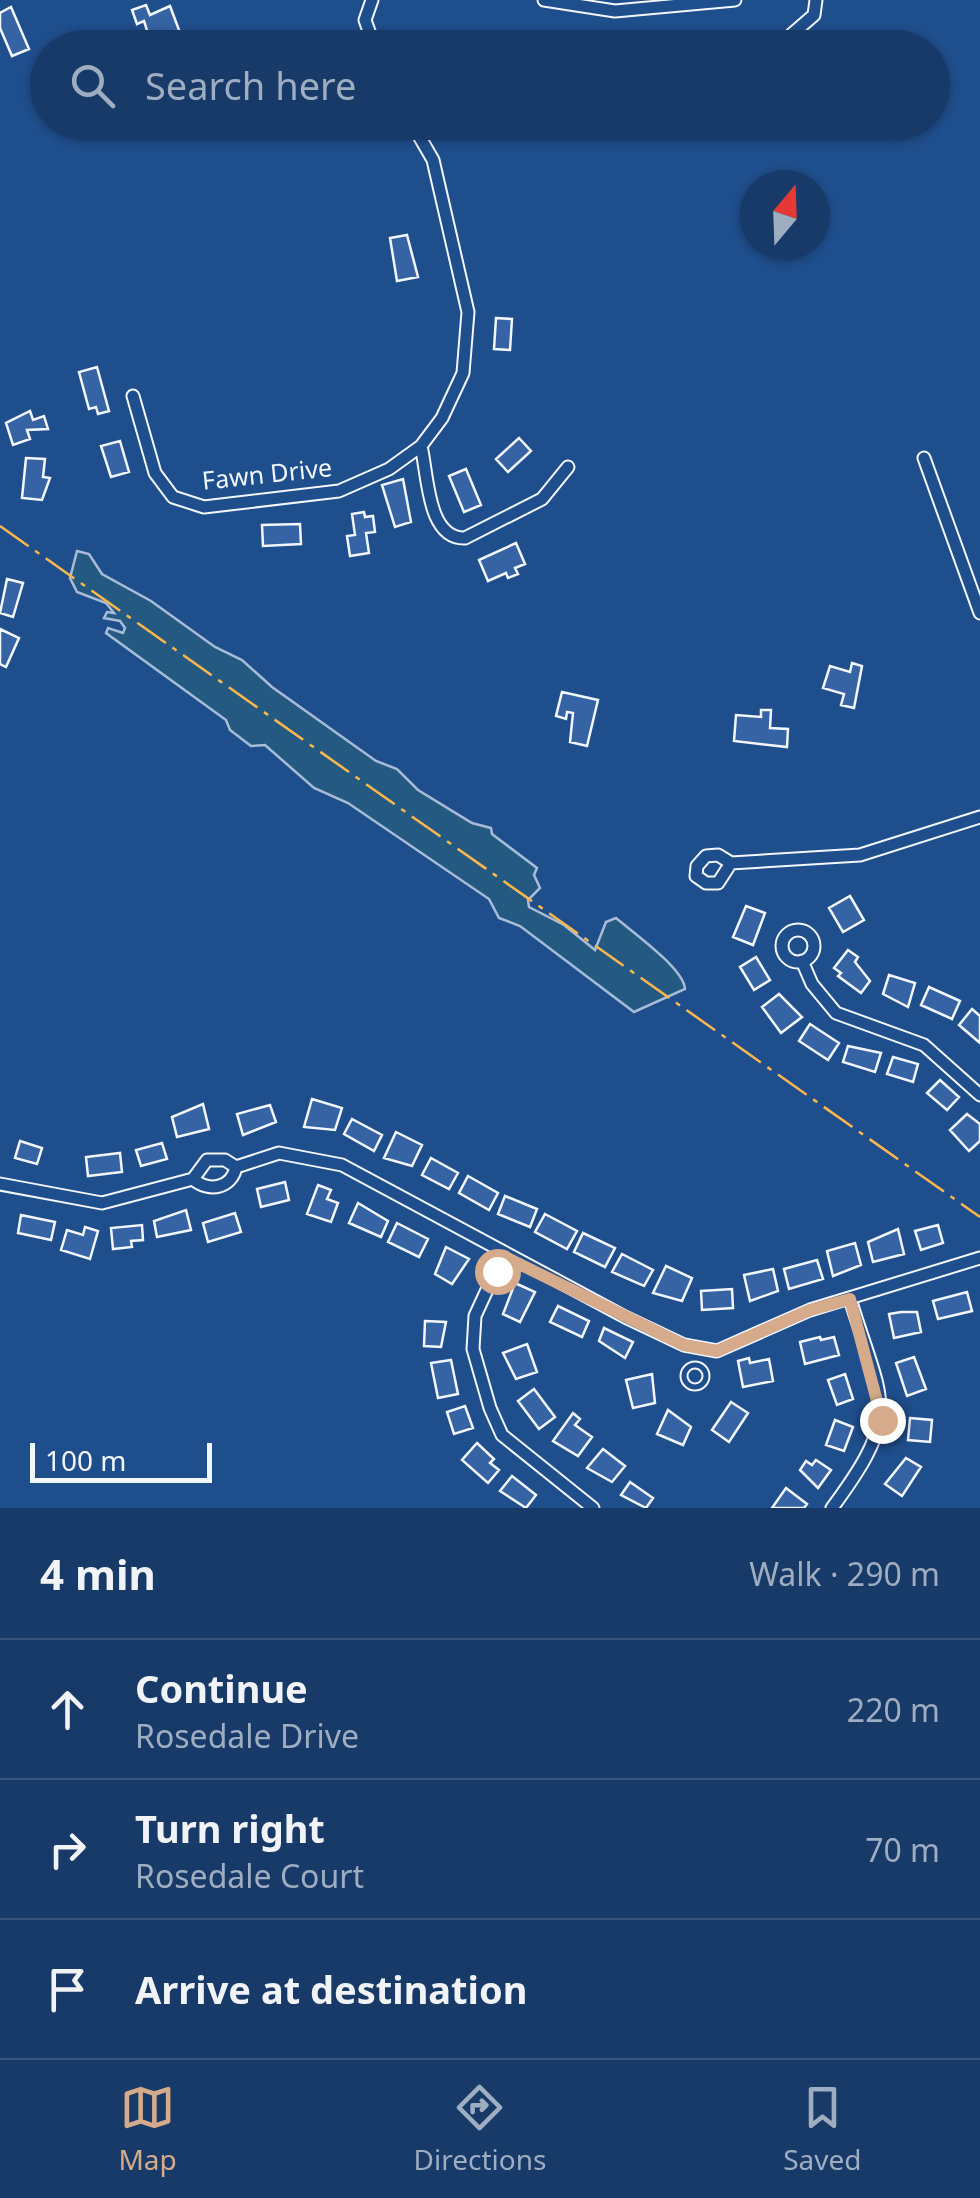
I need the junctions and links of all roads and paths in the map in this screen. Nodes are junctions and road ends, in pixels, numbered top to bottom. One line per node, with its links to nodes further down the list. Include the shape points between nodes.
1 (372, 0): 5 (street)
2 (544, 0): 3 (street, via 615,10)
3 (735, 0)
4 (816, 0): 6 (street, via 814,15)
5 (369, 30)
6 (797, 30)
7 (422, 140): 9 (street, Fawn Drive, via 434,160 468,312 462,373 442,418)
8 (133, 396): 9 (street, Fawn Drive, via 156,473 172,497 204,507 339,491 389,469)
9 (420, 446): 11 (street, via 434,512 443,532 454,538 542,499)
10 (924, 458): 12 (street)
11 (568, 467)
12 (980, 613)
13 (980, 818): 14 (street, via 848,857)
14 (731, 863)
15 (802, 961): 16 (street, via 836,1013 924,1045)
16 (980, 1095)
17 (236, 1166): 18 (street, via 207,1160); 18 (street, via 223,1185 210,1188); 20 (street, via 279,1153 342,1165)
18 (193, 1179): 19 (street, via 102,1202)
19 (0, 1184)
20 (503, 1256): 23 (street); 25 (street, via 475,1316 473,1350 490,1408 502,1434)
21 (980, 1258): 22 (street)
22 (850, 1299): 23 (street, via 717,1351); 26 (street, via 882,1420 866,1462)
23 (698, 1348): 24 (lane)
24 (696, 1365): 24 (lane, via 684,1376 694,1386 706,1377)
25 (593, 1508)
26 (832, 1508)

